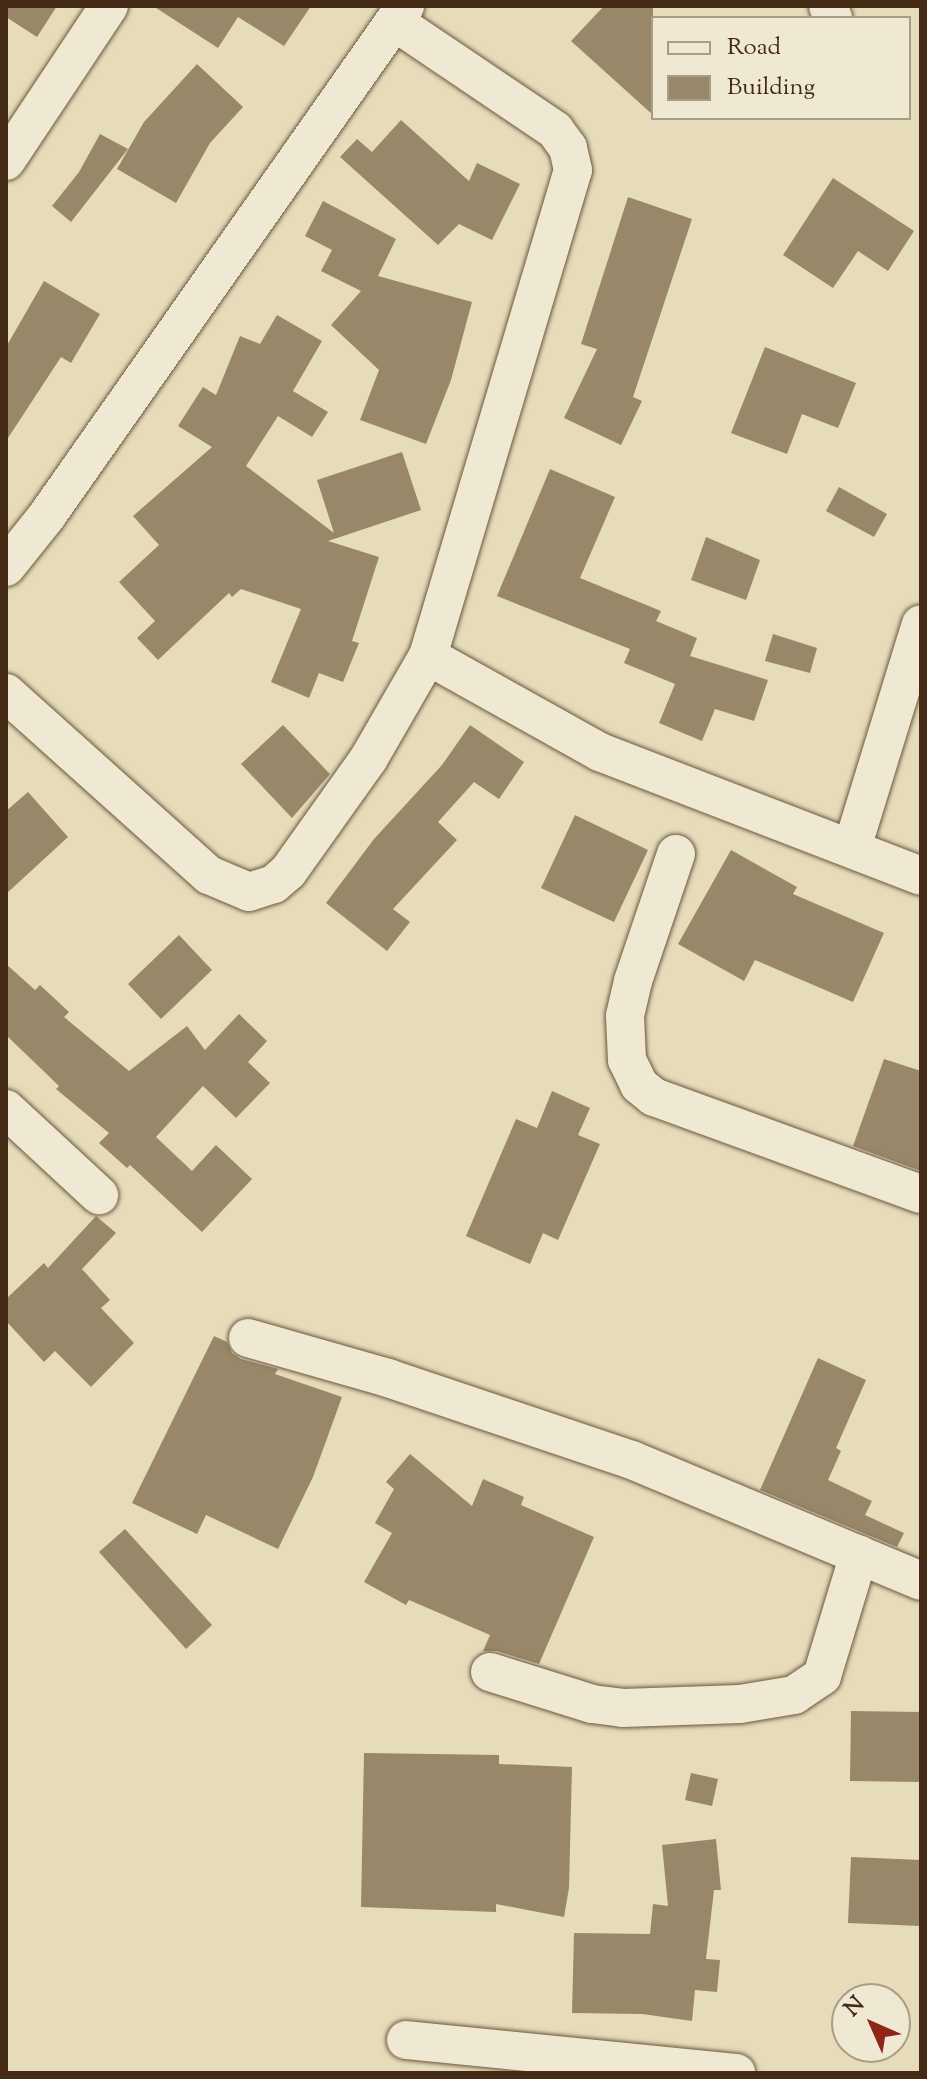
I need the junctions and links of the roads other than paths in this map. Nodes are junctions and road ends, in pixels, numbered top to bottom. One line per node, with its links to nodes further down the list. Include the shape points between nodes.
1 (109, 6): 3 (street)
2 (400, 14): 4 (street); 6 (street, via 555,130 568,148 573,170)
3 (6, 161)
4 (6, 567)
5 (921, 624): 8 (street)
6 (428, 656): 7 (street, via 369,758 288,872 274,884 249,892 209,875); 8 (street, via 600,752)
7 (6, 693)
8 (852, 848): 10 (street)
9 (676, 854): 12 (street, via 625,1016 624,1045 639,1085 654,1097)
10 (921, 876)
11 (6, 1109): 13 (street)
12 (921, 1194)
13 (99, 1195)
14 (248, 1338): 15 (street, via 417,1387 632,1460)
15 (859, 1554): 16 (street); 17 (street, via 822,1676 794,1695 740,1704 623,1708 592,1704)
16 (921, 1581)
17 (490, 1672)
18 (406, 2040): 19 (street)
19 (736, 2073)

